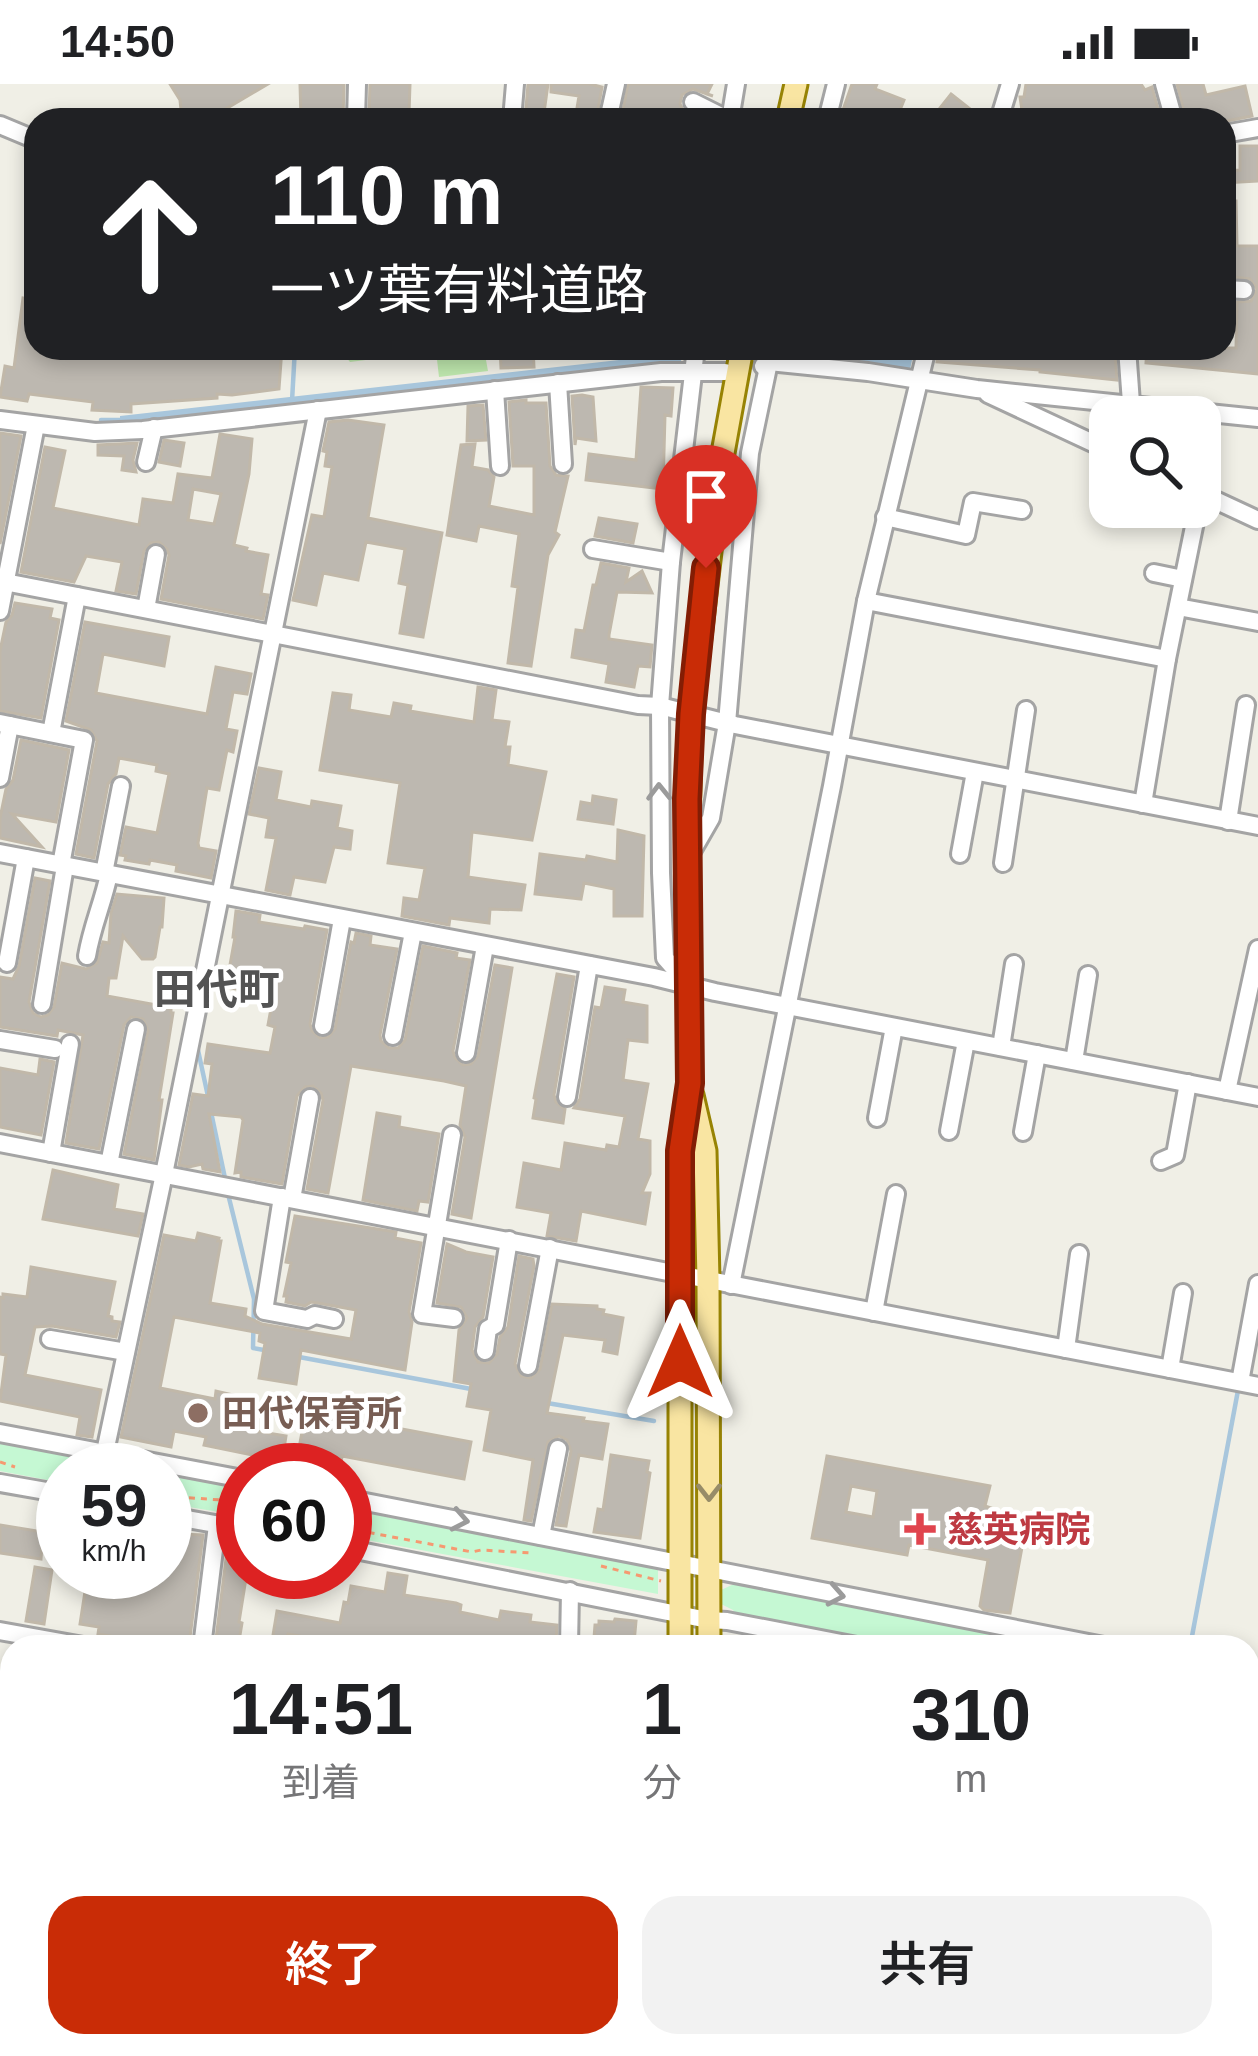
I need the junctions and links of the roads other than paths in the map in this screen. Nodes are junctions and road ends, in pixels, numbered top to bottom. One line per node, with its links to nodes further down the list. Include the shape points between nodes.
1 (693, 102): 2 (street)
2 (705, 108)
3 (1236, 290): 4 (street)
4 (1244, 290)
5 (694, 360): 10 (street)
6 (740, 360): 50 (main road)
7 (766, 360): 12 (street); 51 (street)
8 (924, 360): 12 (street)
9 (1128, 360): 16 (street)
10 (693, 371): 11 (street); 13 (street); 35 (street)
11 (724, 372)
12 (918, 379): 14 (street); 30 (street)
13 (559, 382): 15 (street); 26 (street)
14 (977, 388): 17 (street); 24 (street)
15 (495, 390): 18 (street); 27 (street)
16 (1130, 396)
17 (1089, 399)
18 (318, 410): 23 (street); 45 (street)
19 (1221, 414): 20 (street)
20 (1258, 418)
21 (0, 420): 22 (street)
22 (36, 425): 23 (street); 38 (street)
23 (154, 428): 25 (street)
24 (1089, 441)
25 (146, 462)
26 (563, 464)
27 (500, 466)
28 (1221, 504): 31 (street)
29 (1022, 510): 30 (street, via 973,502 966,535)
30 (885, 517): 40 (street)
31 (1258, 520)
32 (1194, 528): 37 (street)
33 (593, 549): 35 (street)
34 (156, 554): 42 (street)
35 (671, 562): 48 (street)
36 (1154, 573): 37 (street)
37 (1184, 579): 41 (street)
38 (3, 582): 39 (street); 43 (street)
39 (77, 596): 42 (street); 53 (street)
40 (866, 601): 46 (street); 54 (street)
41 (1178, 607): 44 (street); 46 (street)
42 (146, 610): 45 (street)
43 (0, 611)
44 (1258, 622)
45 (273, 634): 48 (street); 69 (street)
46 (1167, 659): 59 (street)
47 (1246, 705): 60 (street)
48 (660, 706): 50 (street); 79 (street, one-way to 48, via 665,958)
49 (1026, 710): 57 (street)
50 (691, 714): 51 (street); 65 (main road)
51 (727, 723): 54 (street); 65 (street, via 711,818)
52 (5, 724): 53 (street); 56 (street)
53 (51, 734): 67 (street, via 84,740)
54 (838, 745): 55 (street); 81 (street)
55 (976, 772): 57 (street); 63 (street)
56 (0, 778)
57 (1017, 780): 59 (street); 66 (street)
58 (121, 786): 68 (street)
59 (1143, 804): 60 (street)
60 (1228, 820): 61 (street)
61 (1258, 826)
62 (0, 853): 64 (street)
63 (960, 854)
64 (26, 858): 67 (street); 75 (street)
65 (687, 860): 79 (main road)
66 (1003, 862)
67 (63, 866): 68 (street); 80 (street)
68 (107, 874): 69 (street); 74 (street)
69 (220, 896): 70 (street); 106 (street)
70 (342, 919): 71 (street); 82 (street)
71 (412, 932): 72 (street); 85 (street)
72 (485, 946): 77 (street); 89 (street)
73 (1258, 949): 94 (street)
74 (87, 956)
75 (7, 963)
76 (1014, 964): 88 (street)
77 (589, 965): 79 (street); 96 (street)
78 (1088, 975): 91 (street)
79 (688, 984): 81 (street); 92 (main road)
80 (42, 1004)
81 (786, 1006): 83 (street); 114 (street)
82 (322, 1026)
83 (894, 1027): 87 (street); 98 (street)
84 (136, 1029): 105 (street)
85 (393, 1036)
86 (0, 1040): 103 (street, via 63,1047)
87 (966, 1041): 88 (street); 99 (street)
88 (1001, 1047): 90 (street)
89 (466, 1053)
90 (1037, 1054): 91 (street); 100 (street)
91 (1074, 1061): 93 (street)
92 (690, 1083): 113 (main road, via 680,1151); 114 (main road)
93 (1188, 1083): 94 (street); 104 (street, via 1175,1155)
94 (1227, 1090): 95 (street)
95 (1258, 1096)
96 (567, 1097)
97 (310, 1098): 108 (street)
98 (878, 1118)
99 (949, 1131)
100 (1023, 1132)
101 (452, 1135): 109 (street)
102 (0, 1143): 103 (street)
103 (51, 1153): 105 (street)
104 (1161, 1162)
105 (109, 1164): 106 (street)
106 (164, 1174): 108 (street); 123 (street)
107 (896, 1194): 117 (street)
108 (287, 1198): 109 (street); 119 (street, via 264,1311)
109 (437, 1227): 110 (street); 118 (street, via 422,1314)
110 (509, 1240): 111 (street); 122 (street)
111 (550, 1248): 113 (street); 124 (street)
112 (1079, 1254): 121 (street)
113 (680, 1273): 114 (street); 137 (main road)
114 (720, 1282): 117 (street); 138 (main road, one-way to 138)
115 (1258, 1284): 126 (street)
116 (1183, 1293): 125 (street)
117 (874, 1312): 121 (street)
118 (454, 1318)
119 (334, 1319)
120 (50, 1339): 123 (street)
121 (1066, 1349): 125 (street)
122 (485, 1351)
123 (126, 1352): 129 (street)
124 (528, 1366)
125 (1170, 1369): 126 (street)
126 (1249, 1384)
127 (0, 1433): 128 (street)
128 (55, 1443)
129 (107, 1443)
130 (558, 1449): 135 (street)
131 (0, 1483): 132 (street)
132 (36, 1490)
133 (372, 1503): 135 (street, one-way to 135)
134 (216, 1533): 142 (street)
135 (544, 1545): 137 (street)
136 (372, 1553): 139 (street)
137 (680, 1563): 138 (street); 140 (main road)
138 (709, 1570): 141 (main road); 147 (street, one-way to 147)
139 (570, 1591): 140 (street); 143 (street)
140 (680, 1613): 141 (street); 144 (main road)
141 (708, 1620): 145 (main road); 146 (street)
142 (203, 1635)
143 (569, 1635)
144 (680, 1635)
145 (709, 1635)
146 (800, 1635)
147 (1047, 1635)

